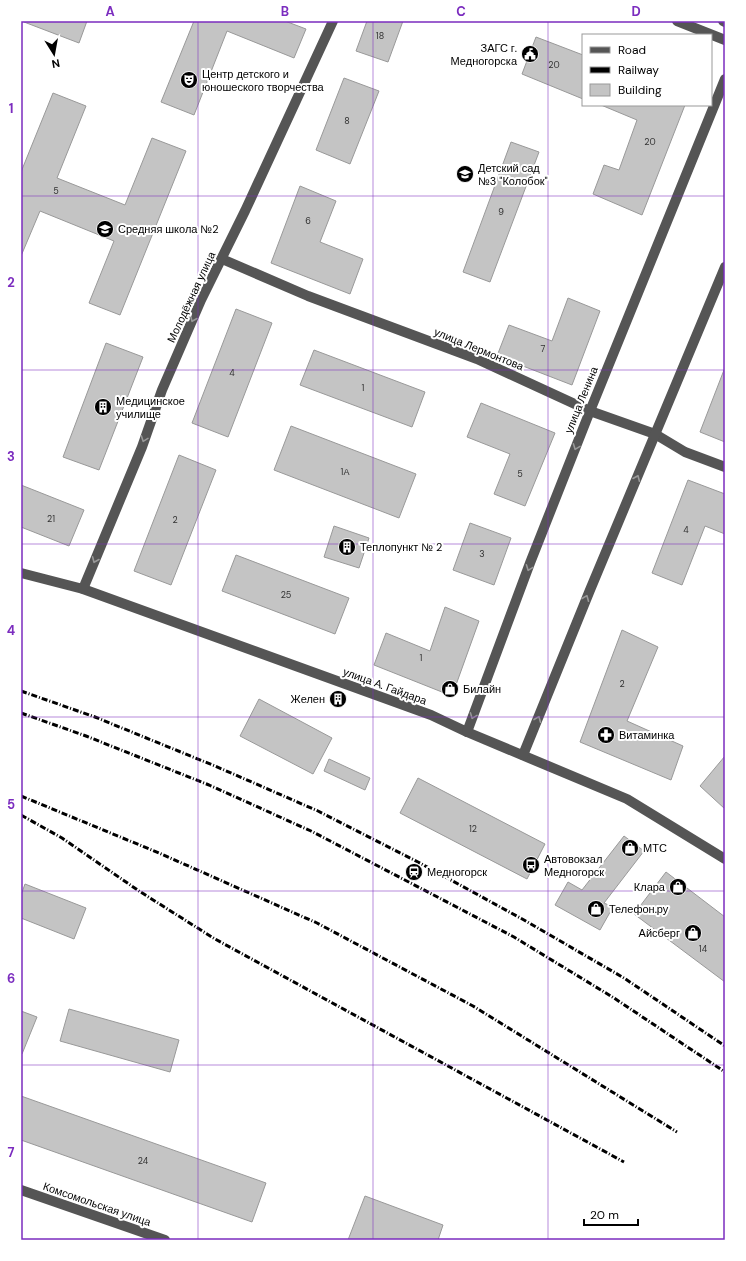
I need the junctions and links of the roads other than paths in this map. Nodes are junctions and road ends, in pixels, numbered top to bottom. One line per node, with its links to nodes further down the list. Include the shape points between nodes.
1 (333, 21): 7 (street, Молодёжная улица)
2 (677, 21): 3 (street)
3 (710, 34)
4 (712, 35): 5 (street)
5 (725, 40)
6 (725, 79): 9 (street, улица Ленина)
7 (222, 259): 9 (street, улица Лермонтова, via 308,296 477,359); 13 (street, Молодёжная улица, one-way to 13, via 201,300 162,390 142,447)
8 (725, 266): 10 (street)
9 (590, 411): 10 (street, улица Лермонтова); 14 (street, улица Ленина, one-way to 14)
10 (655, 434): 11 (street, улица Лермонтова, via 685,452); 15 (street, one-way to 10)
11 (725, 467)
12 (21, 573): 13 (street, улица А. Гайдара)
13 (83, 589): 14 (street, улица А. Гайдара, via 431,715)
14 (467, 732): 15 (street, улица А. Гайдара)
15 (523, 755): 16 (street, улица А. Гайдара, via 627,799)
16 (725, 859)
17 (21, 1190): 18 (street, Комсомольская улица)
18 (165, 1240)

